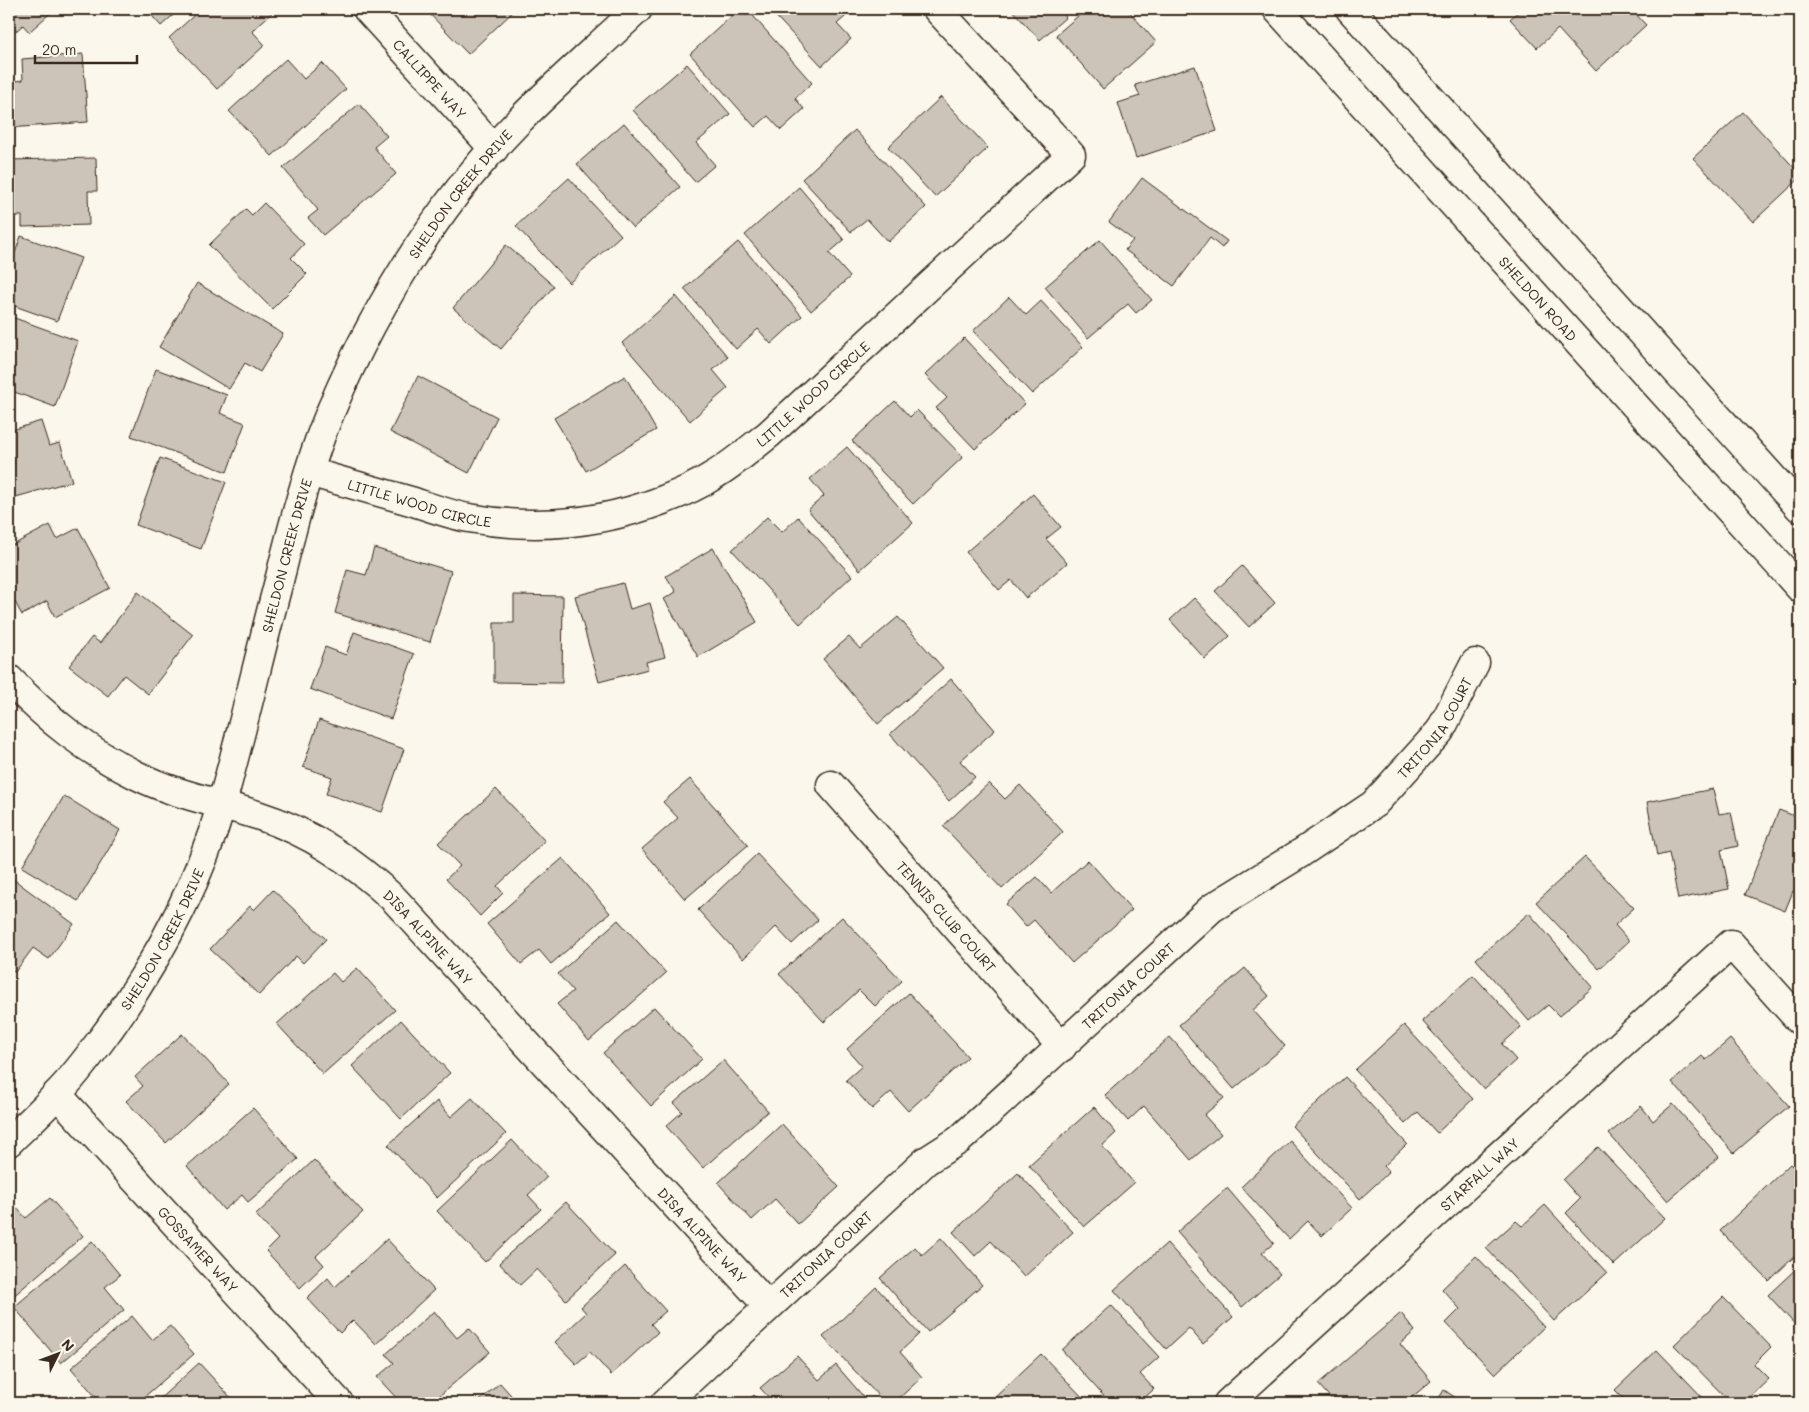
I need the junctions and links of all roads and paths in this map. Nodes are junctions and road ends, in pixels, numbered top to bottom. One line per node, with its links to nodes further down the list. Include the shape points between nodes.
1 (367, 9): 6 (street, CALLIPPE WAY)
2 (638, 9): 6 (street, SHELDON CREEK DRIVE, via 518,122)
3 (937, 9): 7 (street, LITTLE WOOD CIRCLE, via 1071,155 739,458 710,478 644,507 600,518 538,525 467,518)
4 (1277, 9): 9 (street, SHELDON ROAD)
5 (1350, 9): 8 (street)
6 (494, 149): 7 (street, SHELDON CREEK DRIVE, via 437,220 405,267 363,342 324,429)
7 (309, 472): 13 (street, SHELDON CREEK DRIVE)
8 (1800, 508)
9 (1800, 588)
10 (1475, 662): 15 (street, TRITONIA COURT, via 1440,731 1374,804 1212,908)
11 (9, 679): 13 (street, DISA ALPINE WAY, via 60,728 102,757 178,793)
12 (831, 785): 15 (street, TENNIS CLUB COURT)
13 (221, 805): 16 (street, SHELDON CREEK DRIVE, via 194,881 158,954 90,1055); 18 (street, DISA ALPINE WAY, via 295,829 364,871 394,899)
14 (1800, 1021): 19 (street, STARFALL WAY, via 1731,944)
15 (1062, 1046): 18 (street, TRITONIA COURT, via 959,1140 926,1161)
16 (57, 1094): 17 (street, SHELDON CREEK DRIVE); 20 (street, GOSSAMER WAY)
17 (9, 1142)
18 (768, 1306): 21 (street, TRITONIA COURT)
19 (1238, 1400)
20 (339, 1403)
21 (665, 1403)

